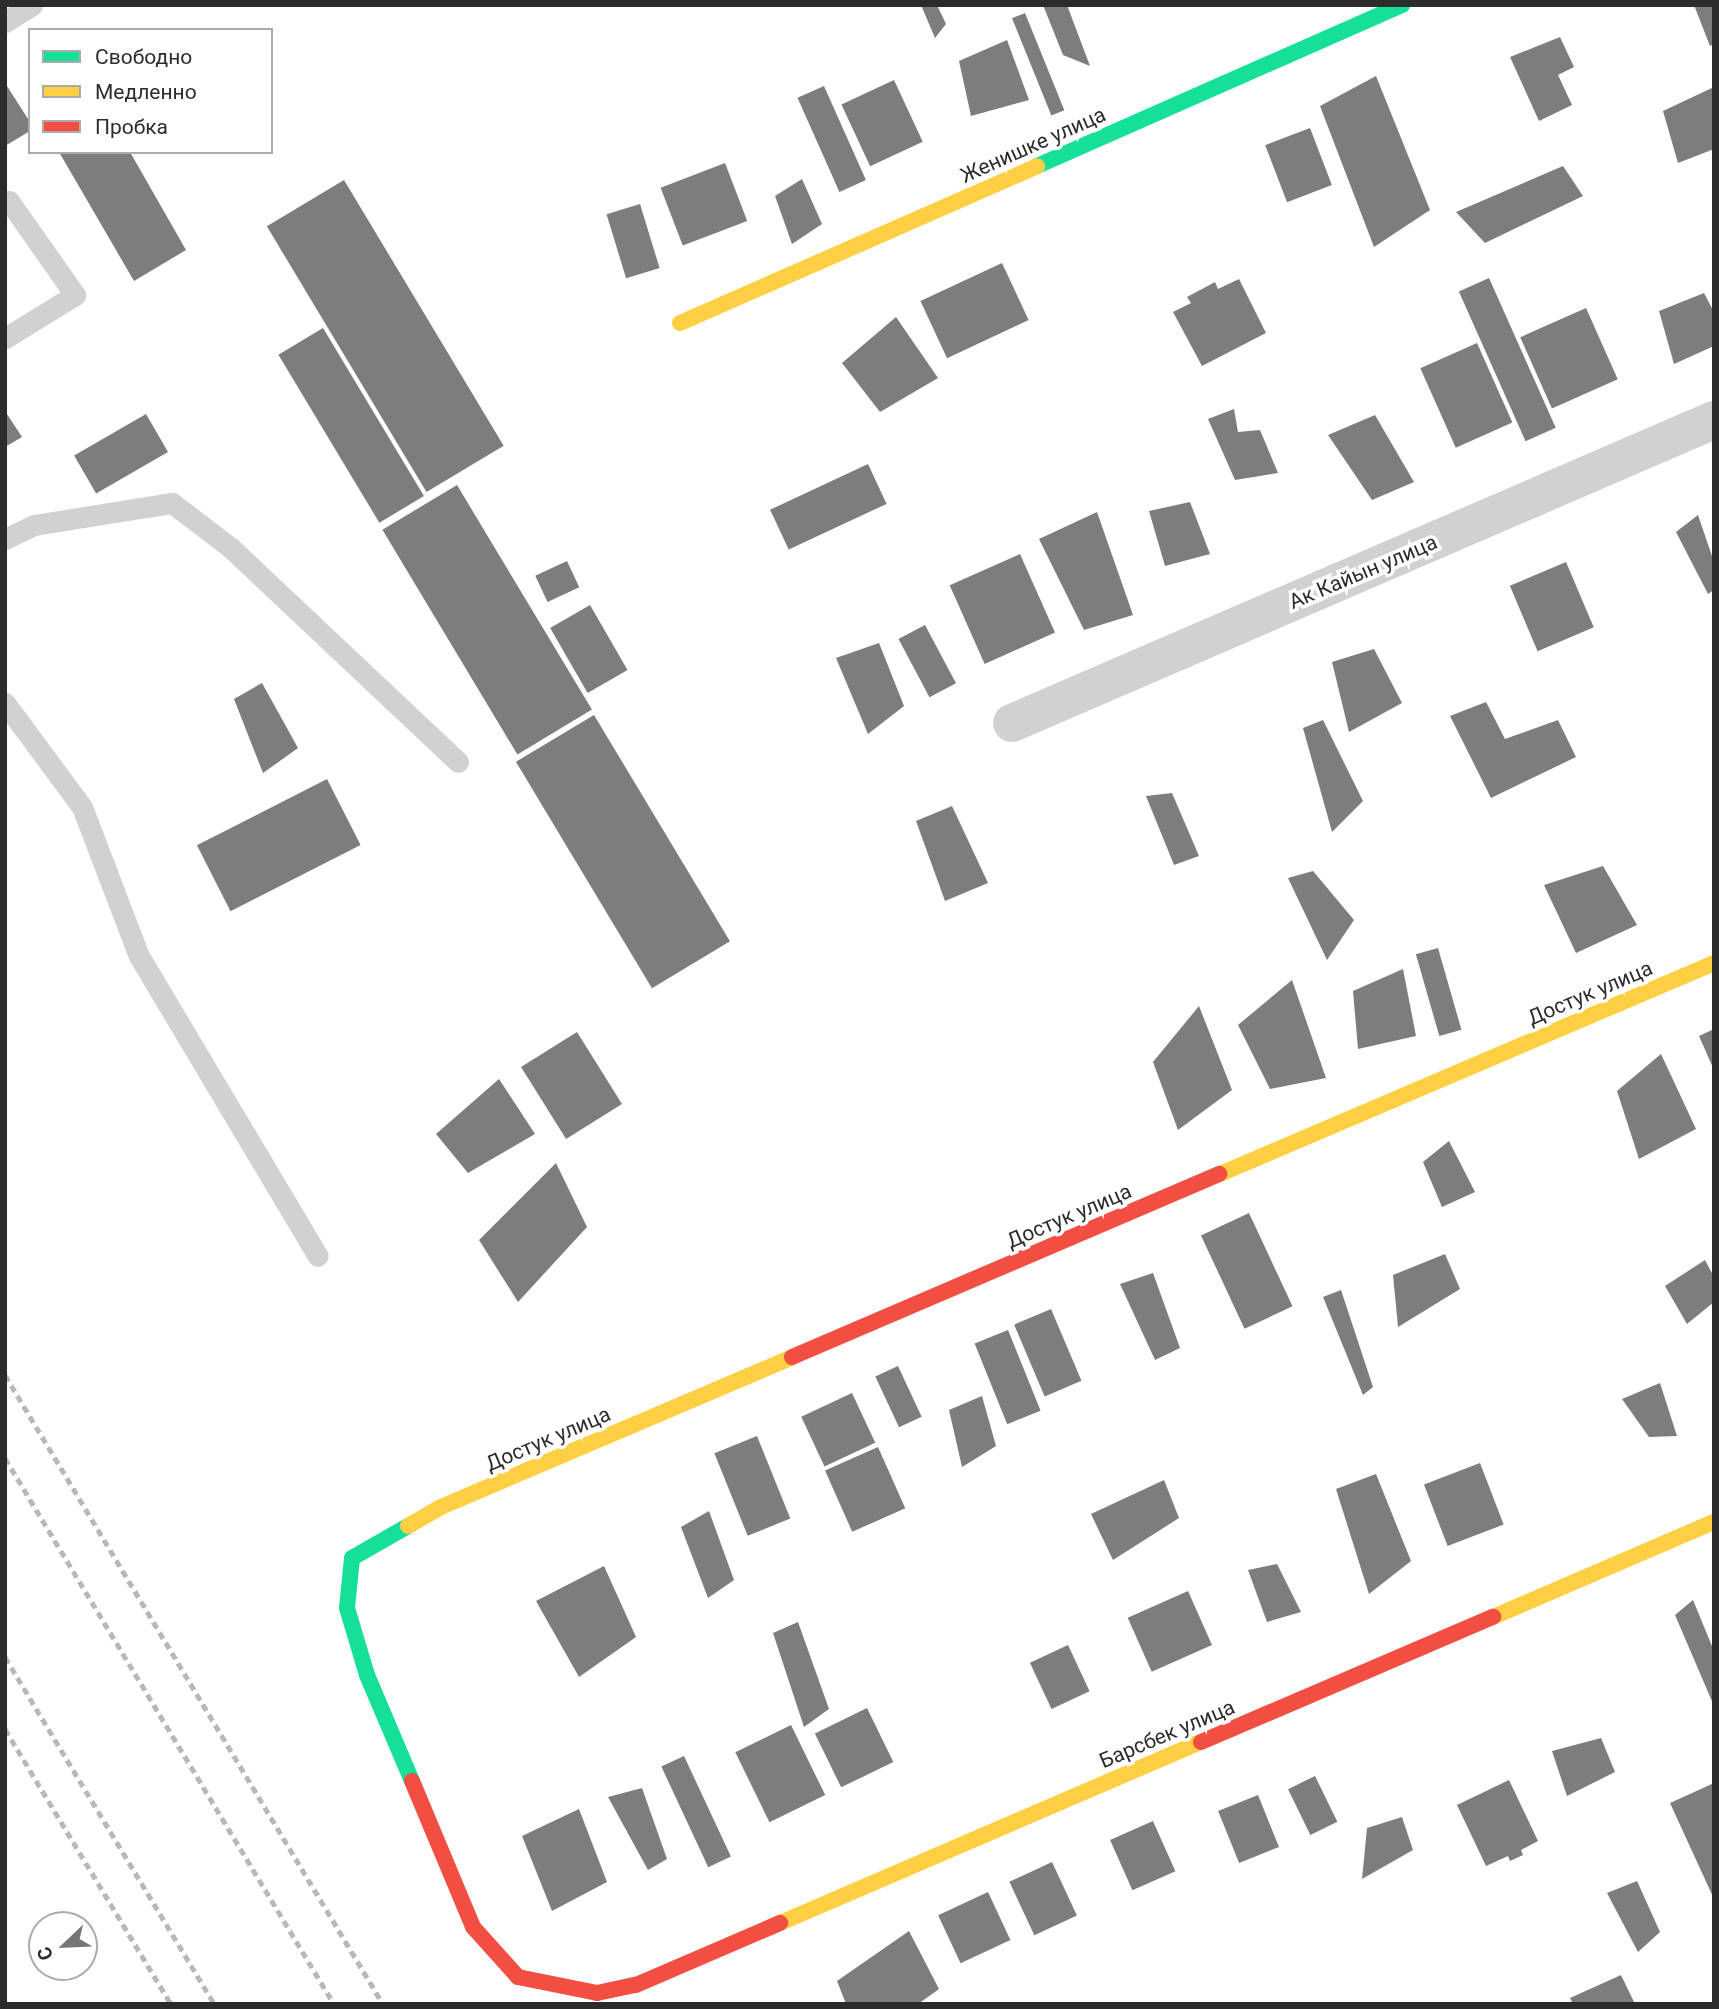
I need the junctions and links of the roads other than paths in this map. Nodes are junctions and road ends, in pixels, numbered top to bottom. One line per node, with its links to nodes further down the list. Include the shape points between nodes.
1 (32, 5): 3 (lane)
2 (1402, 5): 5 (street, Женишке улица)
3 (5, 22)
4 (5, 201): 6 (lane, via 75,295)
5 (680, 323)
6 (5, 338)
7 (1714, 420): 10 (street, Ак Кайын улица)
8 (5, 539): 11 (lane, via 34,525 172,503 231,548)
9 (5, 703): 13 (lane, via 82,807 139,956)
10 (1012, 723)
11 (458, 762)
12 (1714, 963): 15 (street, Достук улица, via 441,1507 352,1558 346,1608 367,1675 473,1927 518,1976 597,1993)
13 (318, 1256)
14 (1714, 1522): 15 (street, Барсбек улица)
15 (640, 1994)

